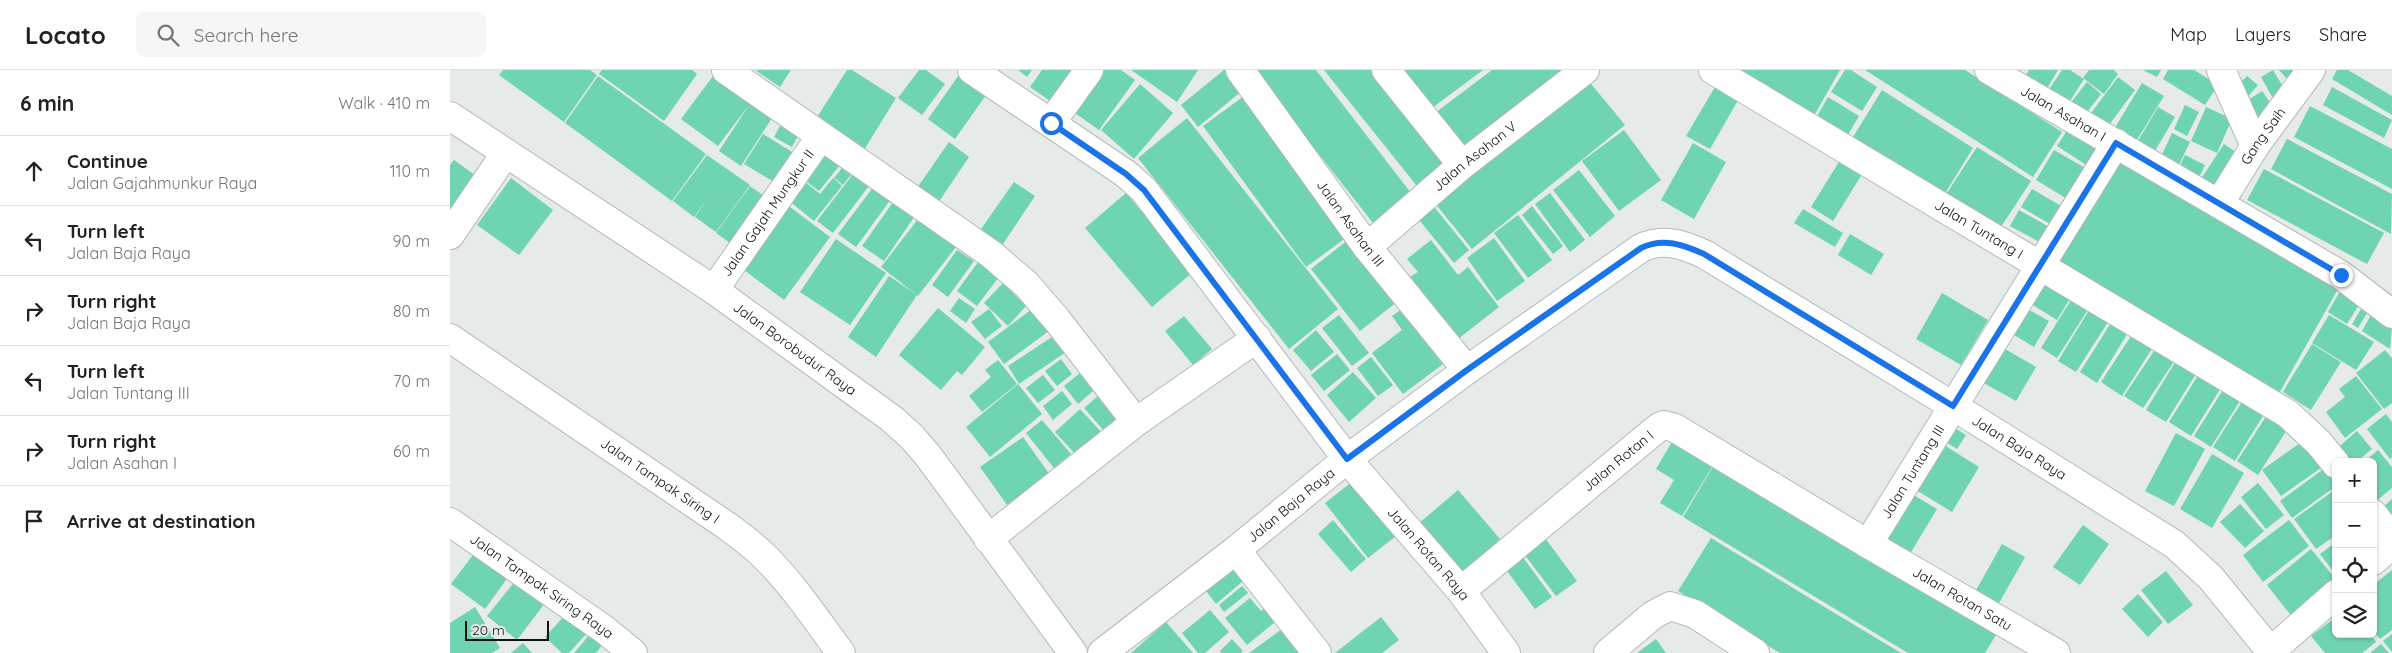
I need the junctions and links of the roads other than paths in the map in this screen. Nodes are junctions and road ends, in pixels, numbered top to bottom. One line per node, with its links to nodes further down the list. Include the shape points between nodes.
1 (726, 70): 13 (street)
2 (972, 70): 12 (street, Jalan Rotan Raya)
3 (1089, 70): 12 (street)
4 (1240, 70): 20 (street, Jalan Asahan III)
5 (1585, 70): 17 (street, Jalan Asahan V)
6 (1713, 70): 21 (street, Jalan Tuntang I)
7 (1989, 70): 14 (street, Jalan Asahan I)
8 (2221, 70): 15 (street)
9 (2311, 70): 15 (street, Gang Saih)
10 (1388, 71): 17 (street)
11 (450, 116): 16 (street, Jalan Borobudur Raya)
12 (1051, 123): 25 (street, Jalan Rotan Raya, via 1144,190)
13 (821, 136): 22 (street, Jalan Gajah Mungkur II); 28 (street, via 991,254 1026,284)
14 (2116, 143): 18 (street, Jalan Asahan I); 21 (street, Jalan Tuntang III)
15 (2255, 146): 18 (street, Gang Saih)
16 (505, 154): 19 (street); 22 (street, Jalan Borobudur Raya)
17 (1462, 164): 20 (street, Jalan Asahan V)
18 (2219, 204): 23 (street, Jalan Asahan I, via 2341,275)
19 (450, 235)
20 (1367, 246): 26 (street, Jalan Asahan III)
21 (2041, 265): 27 (street, Jalan Tuntang III); 30 (street, Jalan Tuntang I, via 2288,414)
22 (714, 290): 34 (street, Jalan Borobudur Raya, via 892,419 929,457)
23 (2392, 314)
24 (450, 338): 43 (street, Jalan Tampak Siring I, via 751,545 798,596)
25 (1257, 338): 28 (street); 29 (street, Jalan Rotan Raya)
26 (1467, 370): 27 (street, Jalan Baja Raya, via 1641,248 1664,242 1677,243 1704,254); 29 (street, Jalan Baja Raya)
27 (1953, 406): 35 (street, Jalan Tuntang III); 41 (street, Jalan Baja Raya, via 2174,544 2211,578)
28 (1136, 422): 34 (street)
29 (1347, 459): 37 (street, Jalan Baja Raya); 39 (street, Jalan Rotan Raya)
30 (2332, 459)
31 (2377, 519): 33 (street)
32 (450, 522): 42 (street, Jalan Tampak Siring Raya)
33 (2392, 538)
34 (988, 539): 44 (street, Jalan Borobudur Raya)
35 (1868, 544): 39 (street, Jalan Rotan I, via 1675,428 1664,426); 50 (street, Jalan Rotan Satu)
36 (2392, 545): 38 (street)
37 (1236, 550): 45 (street, Jalan Baja Raya); 46 (street)
38 (2377, 558)
39 (1460, 591): 47 (street, Jalan Rotan Raya)
40 (2332, 598): 41 (street)
41 (2271, 652)
42 (633, 653)
43 (841, 653)
44 (1074, 653)
45 (1102, 653)
46 (1316, 653)
47 (1506, 653)
48 (1608, 653): 49 (street, via 1653,615 1670,606 1695,614)
49 (1755, 653)
50 (2056, 653)

